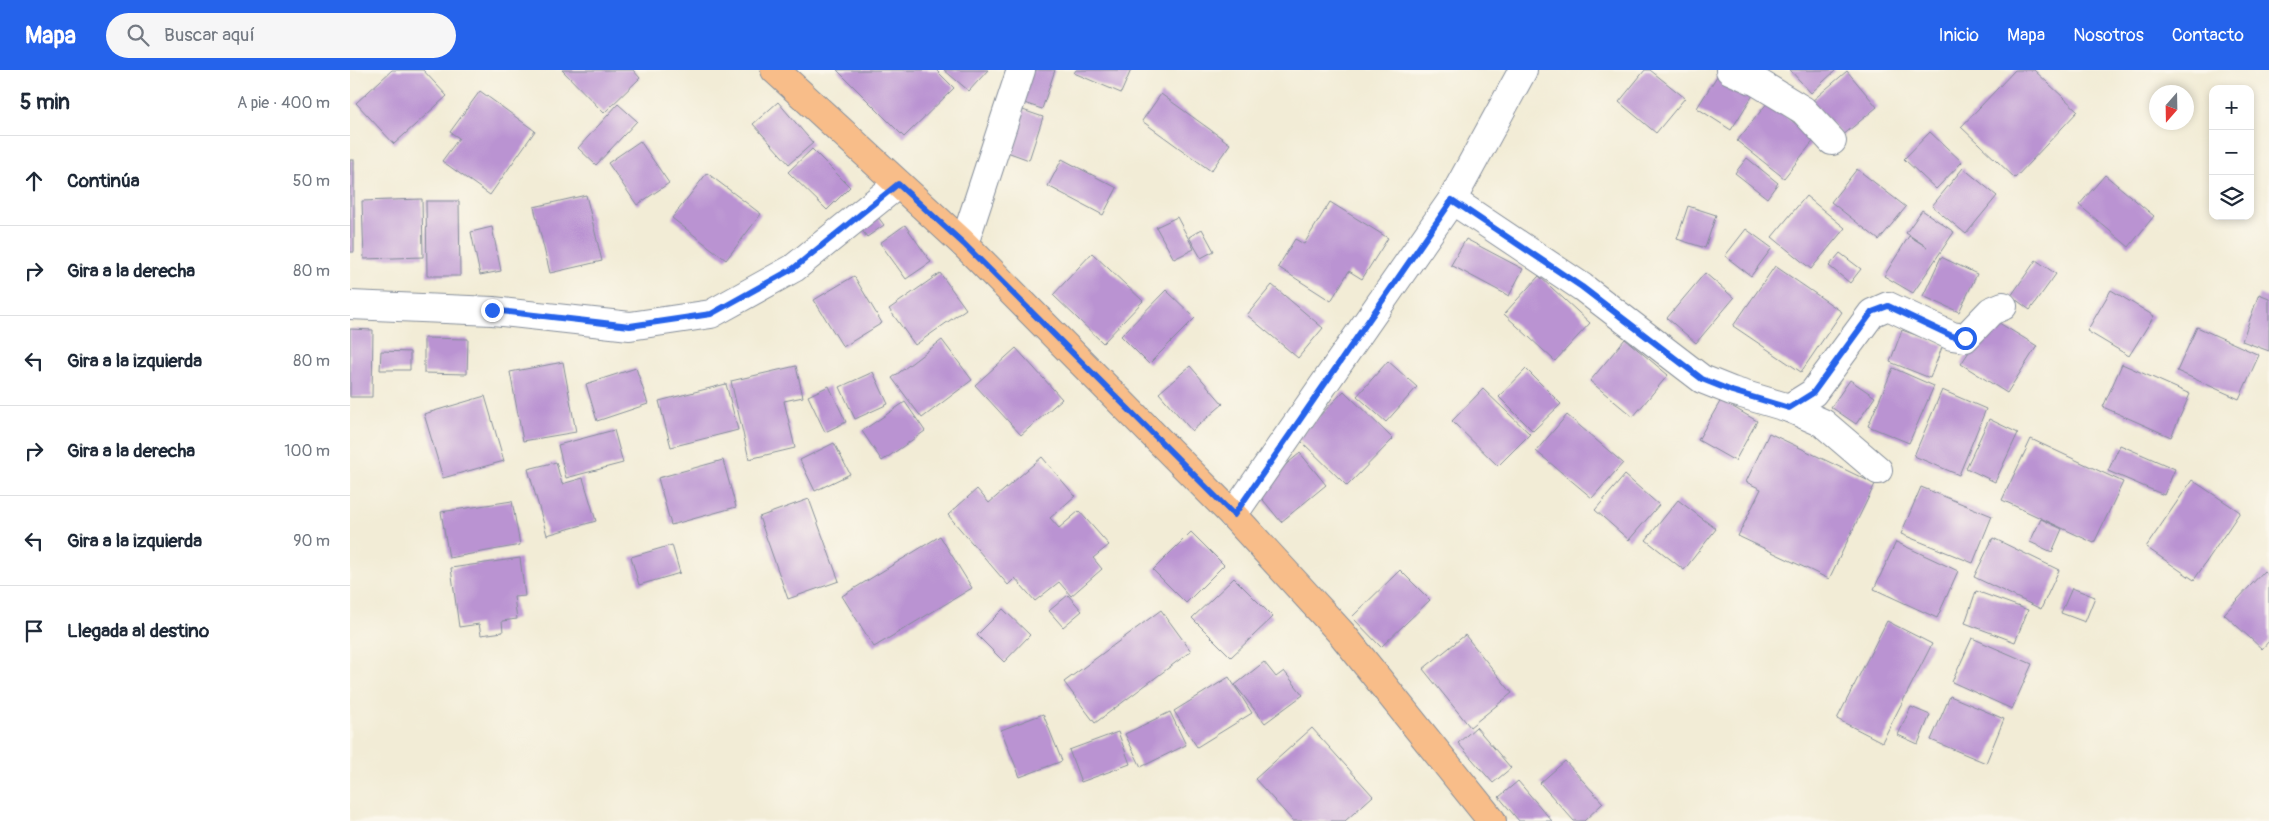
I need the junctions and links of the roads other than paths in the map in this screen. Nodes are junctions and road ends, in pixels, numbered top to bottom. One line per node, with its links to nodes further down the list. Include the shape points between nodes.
1 (775, 70): 6 (main road)
2 (1022, 70): 8 (street)
3 (1523, 70): 7 (street)
4 (1730, 70): 5 (street, via 1803,110)
5 (1832, 141)
6 (898, 184): 8 (main road); 9 (street, via 794,268 711,314 630,326 492,310)
7 (1452, 200): 11 (street, via 1582,287 1702,379); 13 (street)
8 (964, 244): 13 (main road)
9 (350, 305)
10 (2003, 306): 11 (street, via 1991,311 1965,338 1952,336 1888,306 1872,312 1813,393)
11 (1789, 408): 12 (street, via 1823,423)
12 (1878, 470)
13 (1234, 515): 14 (main road, via 1342,634)
14 (1492, 821)

